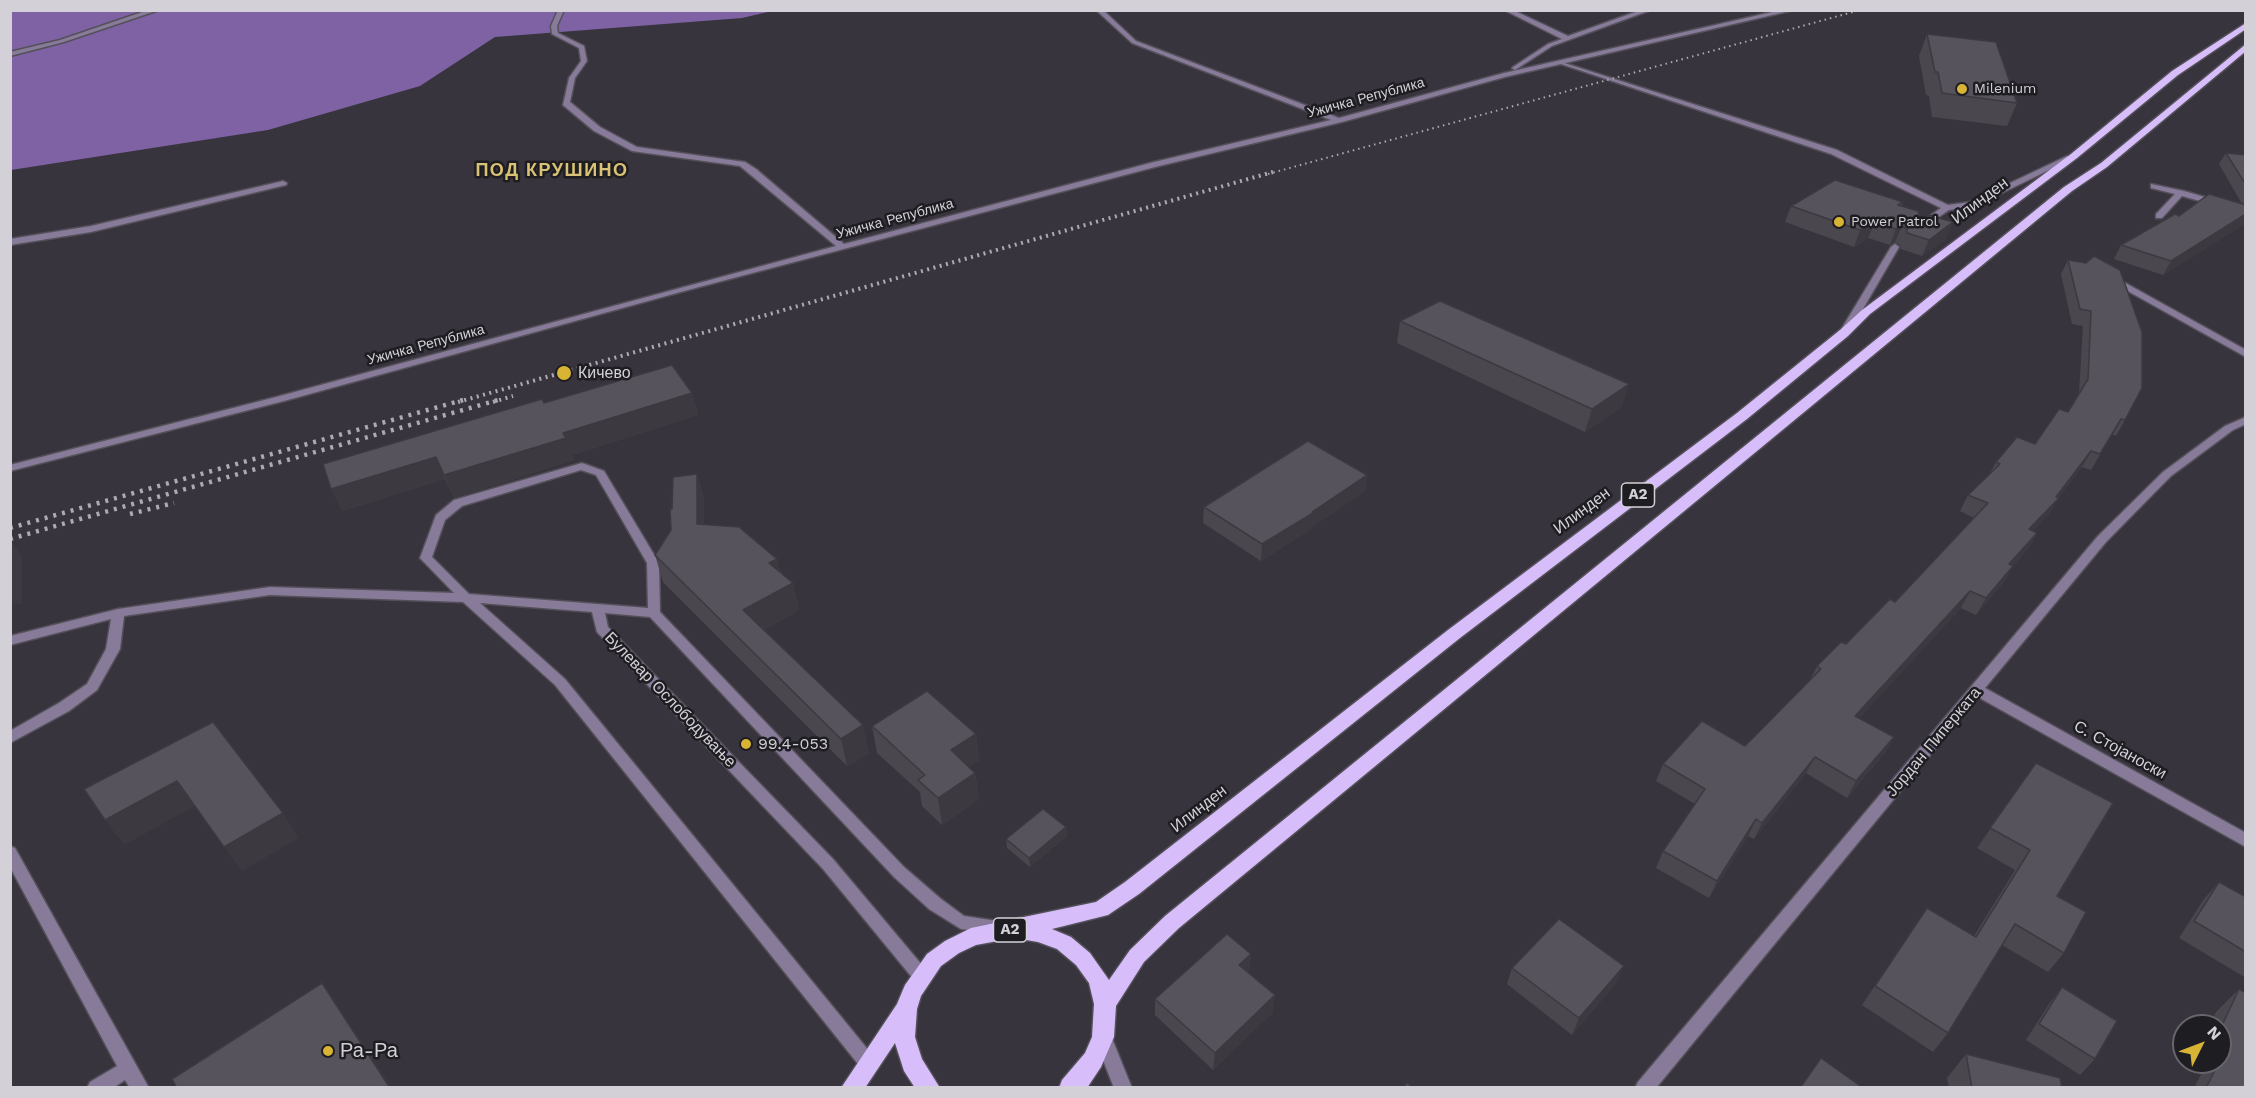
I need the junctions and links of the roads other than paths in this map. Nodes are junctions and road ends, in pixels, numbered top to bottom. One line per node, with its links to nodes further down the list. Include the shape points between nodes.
1 (156, 10): 12 (street)
2 (561, 10): 25 (street, via 555,34 582,47 584,61 573,78 566,103 581,116 635,149 742,164)
3 (1099, 10): 15 (street, via 1134,42)
4 (1507, 10): 10 (street)
5 (1617, 10): 8 (street)
6 (1648, 10): 8 (street)
7 (1791, 10): 13 (street, Ужичка Република)
8 (1632, 17): 10 (street)
9 (2246, 25): 16 (main road, Илинден / A2, via 2175,73)
10 (1568, 39): 14 (street, via 1550,45)
11 (2243, 49): 43 (main road, A2, via 1172,922 1137,956)
12 (10, 54)
13 (1560, 62): 14 (street, Ужичка Република); 20 (street, via 1834,152)
14 (1504, 75): 15 (street, Ужичка Република)
15 (1339, 120): 25 (street, Ужичка Република)
16 (2074, 156): 20 (street, via 1972,204); 28 (main road, Илинден / A2, via 1866,312)
17 (283, 183): 24 (street, via 91,229)
18 (2154, 186): 19 (street)
19 (2181, 193): 21 (street); 22 (street)
20 (1947, 208): 23 (street)
21 (2246, 212)
22 (2159, 216)
23 (1917, 229)
24 (10, 242)
25 (843, 247): 31 (street, Ужичка Република)
26 (1895, 247): 28 (street)
27 (2099, 271): 29 (street)
28 (1844, 333): 41 (main road, Илинден / A2, via 1132,888 1101,909)
29 (2246, 354)
30 (2246, 420): 37 (street, Јордан Пиперката, via 2167,474 2118,523)
31 (10, 468)
32 (466, 598): 33 (street); 34 (street, via 270,591); 35 (street, via 426,558 440,518 458,503 582,466 600,473 653,563); 46 (street, via 560,682)
33 (598, 609): 35 (street); 42 (street, Булевар Ослободување, via 602,629 828,864)
34 (118, 613): 36 (street); 38 (street, via 113,650 92,687)
35 (654, 613): 41 (street, via 899,872 935,904 961,922)
36 (10, 641)
37 (1977, 690): 39 (street, С. Стојаноски); 54 (street, Јордан Пиперката)
38 (10, 738)
39 (2246, 841)
40 (10, 852): 47 (street)
41 (1014, 929): 42 (main road, Илинден / A2, via 971,937 934,960); 43 (main road, Илинден / A2, via 1040,933 1064,943 1083,959 1098,980)
42 (921, 976): 44 (main road, Илинден / A2)
43 (1105, 1004): 45 (main road, Илинден / A2)
44 (906, 1009): 46 (main road, Илинден / A2); 51 (main road, Илинден / A2, via 904,1036 912,1064)
45 (1103, 1037): 52 (main road, Илинден / A2, via 1093,1060); 53 (street)
46 (868, 1063): 50 (main road, Илинден / A2)
47 (128, 1069): 48 (street); 49 (street)
48 (96, 1088)
49 (140, 1088)
50 (852, 1088)
51 (929, 1088)
52 (1070, 1088)
53 (1123, 1088)
54 (1644, 1088)

